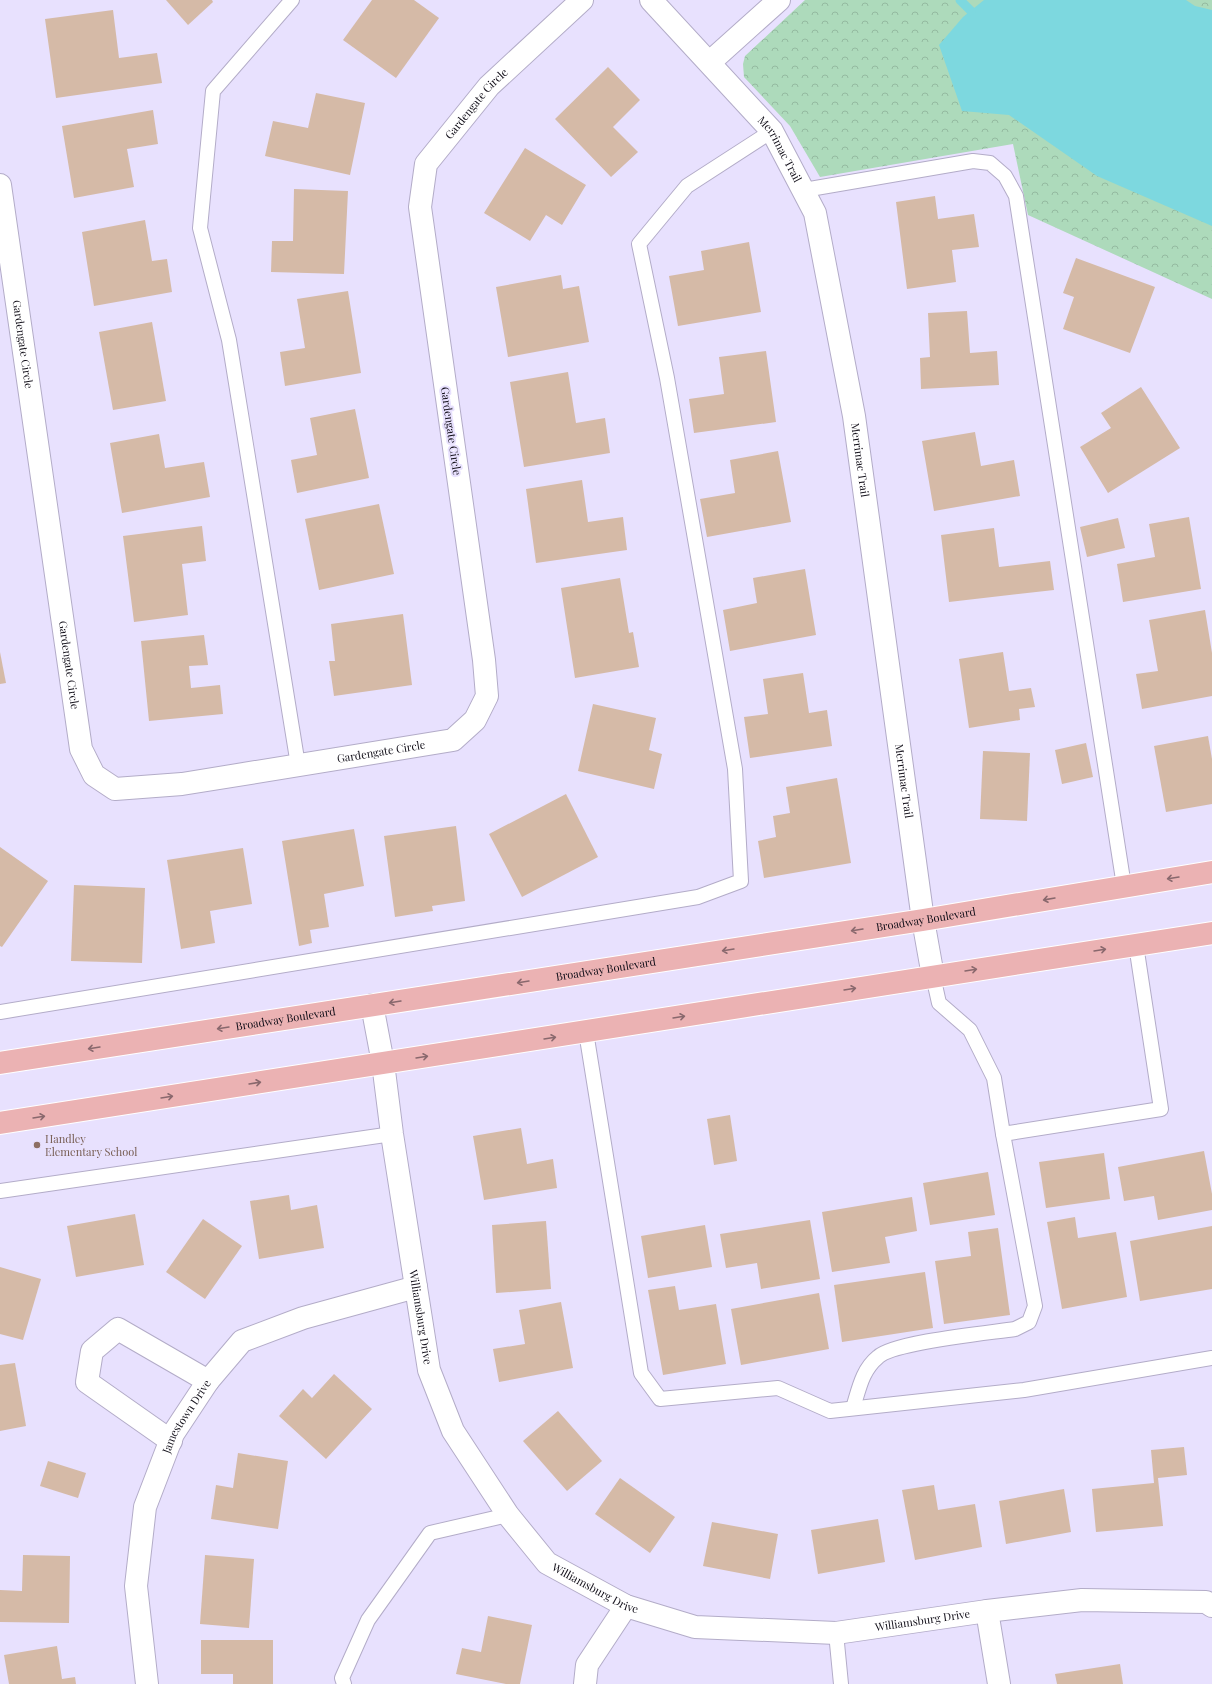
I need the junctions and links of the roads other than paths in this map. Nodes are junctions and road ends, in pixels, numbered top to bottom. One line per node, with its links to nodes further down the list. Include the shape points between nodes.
1 (292, 0): 9 (lane, via 213,91 200,228 229,340)
2 (582, 0): 9 (street, Gardengate Circle, via 489,86 426,164 420,207 487,696 475,720 453,740)
3 (651, 0): 5 (street, Merrimac Trail)
4 (779, 0): 5 (street)
5 (710, 62): 6 (street, Merrimac Trail)
6 (772, 131): 8 (street, Merrimac Trail); 17 (lane, via 687,186 639,244 667,378 735,769 741,881 698,897)
7 (0, 185): 9 (street, Gardengate Circle, via 81,749 94,775 115,788 182,784)
8 (804, 190): 11 (lane, via 973,160 990,163 1005,176 1016,196); 12 (street, Merrimac Trail, via 815,213 854,416)
9 (298, 765)
10 (1212, 872): 11 (main road, Broadway Boulevard, one-way to 11)
11 (1124, 886): 12 (main road, Broadway Boulevard, one-way to 12)
12 (923, 920): 15 (street, Merrimac Trail); 16 (main road, Broadway Boulevard, one-way to 16)
13 (1212, 933): 14 (main road)
14 (1136, 945): 15 (main road, one-way to 14); 23 (lane, via 1162,1109)
15 (933, 976): 18 (main road, one-way to 15); 23 (lane, via 939,1003 970,1030 994,1078)
16 (372, 1005): 19 (main road, Broadway Boulevard, one-way to 19); 20 (street, Williamsburg Drive)
17 (0, 1012)
18 (586, 1032): 20 (main road, one-way to 18); 28 (lane, via 641,1373 660,1399 778,1388 830,1411)
19 (0, 1063)
20 (383, 1063): 21 (main road, one-way to 20); 22 (street, Williamsburg Drive)
21 (0, 1123)
22 (392, 1134): 24 (lane); 25 (street, Williamsburg Drive)
23 (1003, 1134): 28 (lane, via 1035,1306 1028,1322 1015,1328 900,1346 878,1356 862,1376)
24 (0, 1191)
25 (416, 1287): 27 (street, Jamestown Drive, via 303,1318 242,1341); 30 (street, Williamsburg Drive, via 429,1370 453,1432)
26 (1212, 1358): 28 (lane, via 1024,1390)
27 (208, 1381): 29 (street, Jamestown Drive); 29 (street, via 118,1329 92,1351 87,1382)
28 (853, 1408)
29 (170, 1441): 35 (street, Jamestown Drive, via 145,1507 136,1586)
30 (508, 1515): 32 (street, Williamsburg Drive, via 547,1563); 36 (lane, via 430,1533 368,1620 342,1678)
31 (1210, 1598): 33 (street, Williamsburg Drive, via 1082,1600)
32 (626, 1606): 34 (street, Williamsburg Drive, via 695,1627); 37 (street, via 587,1665)
33 (986, 1611): 34 (street, Williamsburg Drive); 39 (street)
34 (836, 1633): 38 (lane)
35 (147, 1684)
36 (344, 1684)
37 (585, 1684)
38 (841, 1684)
39 (999, 1684)

